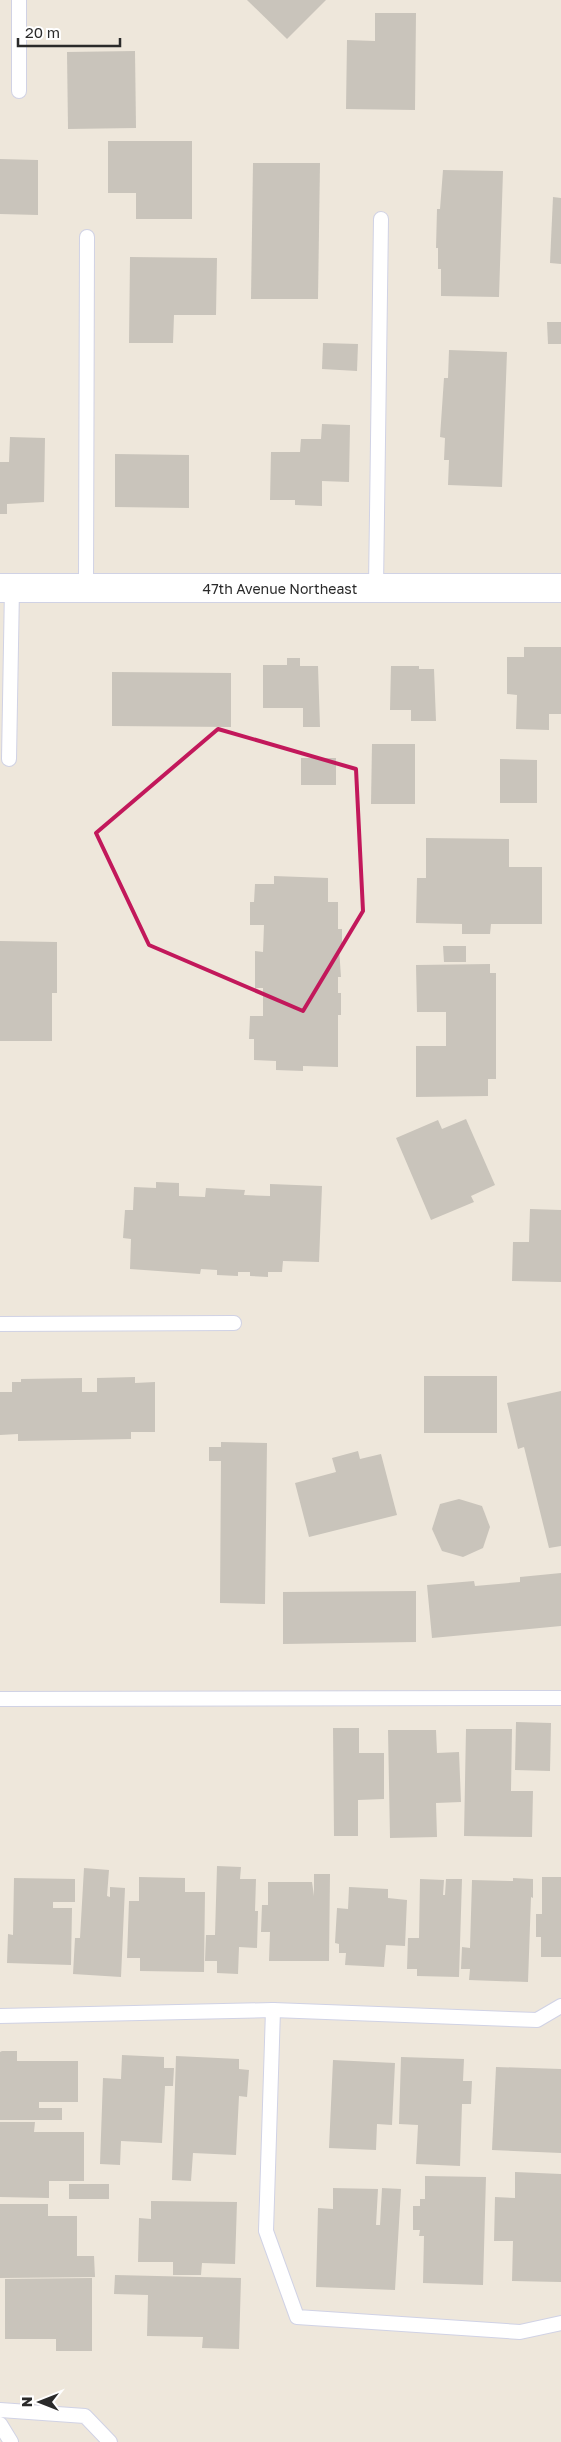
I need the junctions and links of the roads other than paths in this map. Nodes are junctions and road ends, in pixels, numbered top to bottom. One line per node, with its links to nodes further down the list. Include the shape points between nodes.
1 (19, 0): 2 (lane)
2 (19, 91)
3 (381, 219): 7 (lane)
4 (87, 237): 6 (lane)
5 (6, 588): 6 (street, 47th Avenue Northeast); 9 (lane)
6 (86, 588): 7 (street, 47th Avenue Northeast)
7 (376, 588): 8 (street, 47th Avenue Northeast)
8 (561, 588)
9 (9, 760)
10 (234, 1323): 11 (lane)
11 (0, 1324)
12 (561, 1698): 13 (lane)
13 (0, 1699)
14 (561, 2006): 15 (lane, via 537,2020)
15 (273, 2010): 16 (lane); 17 (lane, via 266,2231 297,2317 520,2332)
16 (0, 2016)
17 (561, 2323)
18 (0, 2410): 21 (lane, via 85,2416)
19 (0, 2424): 20 (lane)
20 (11, 2442)
21 (110, 2442)

